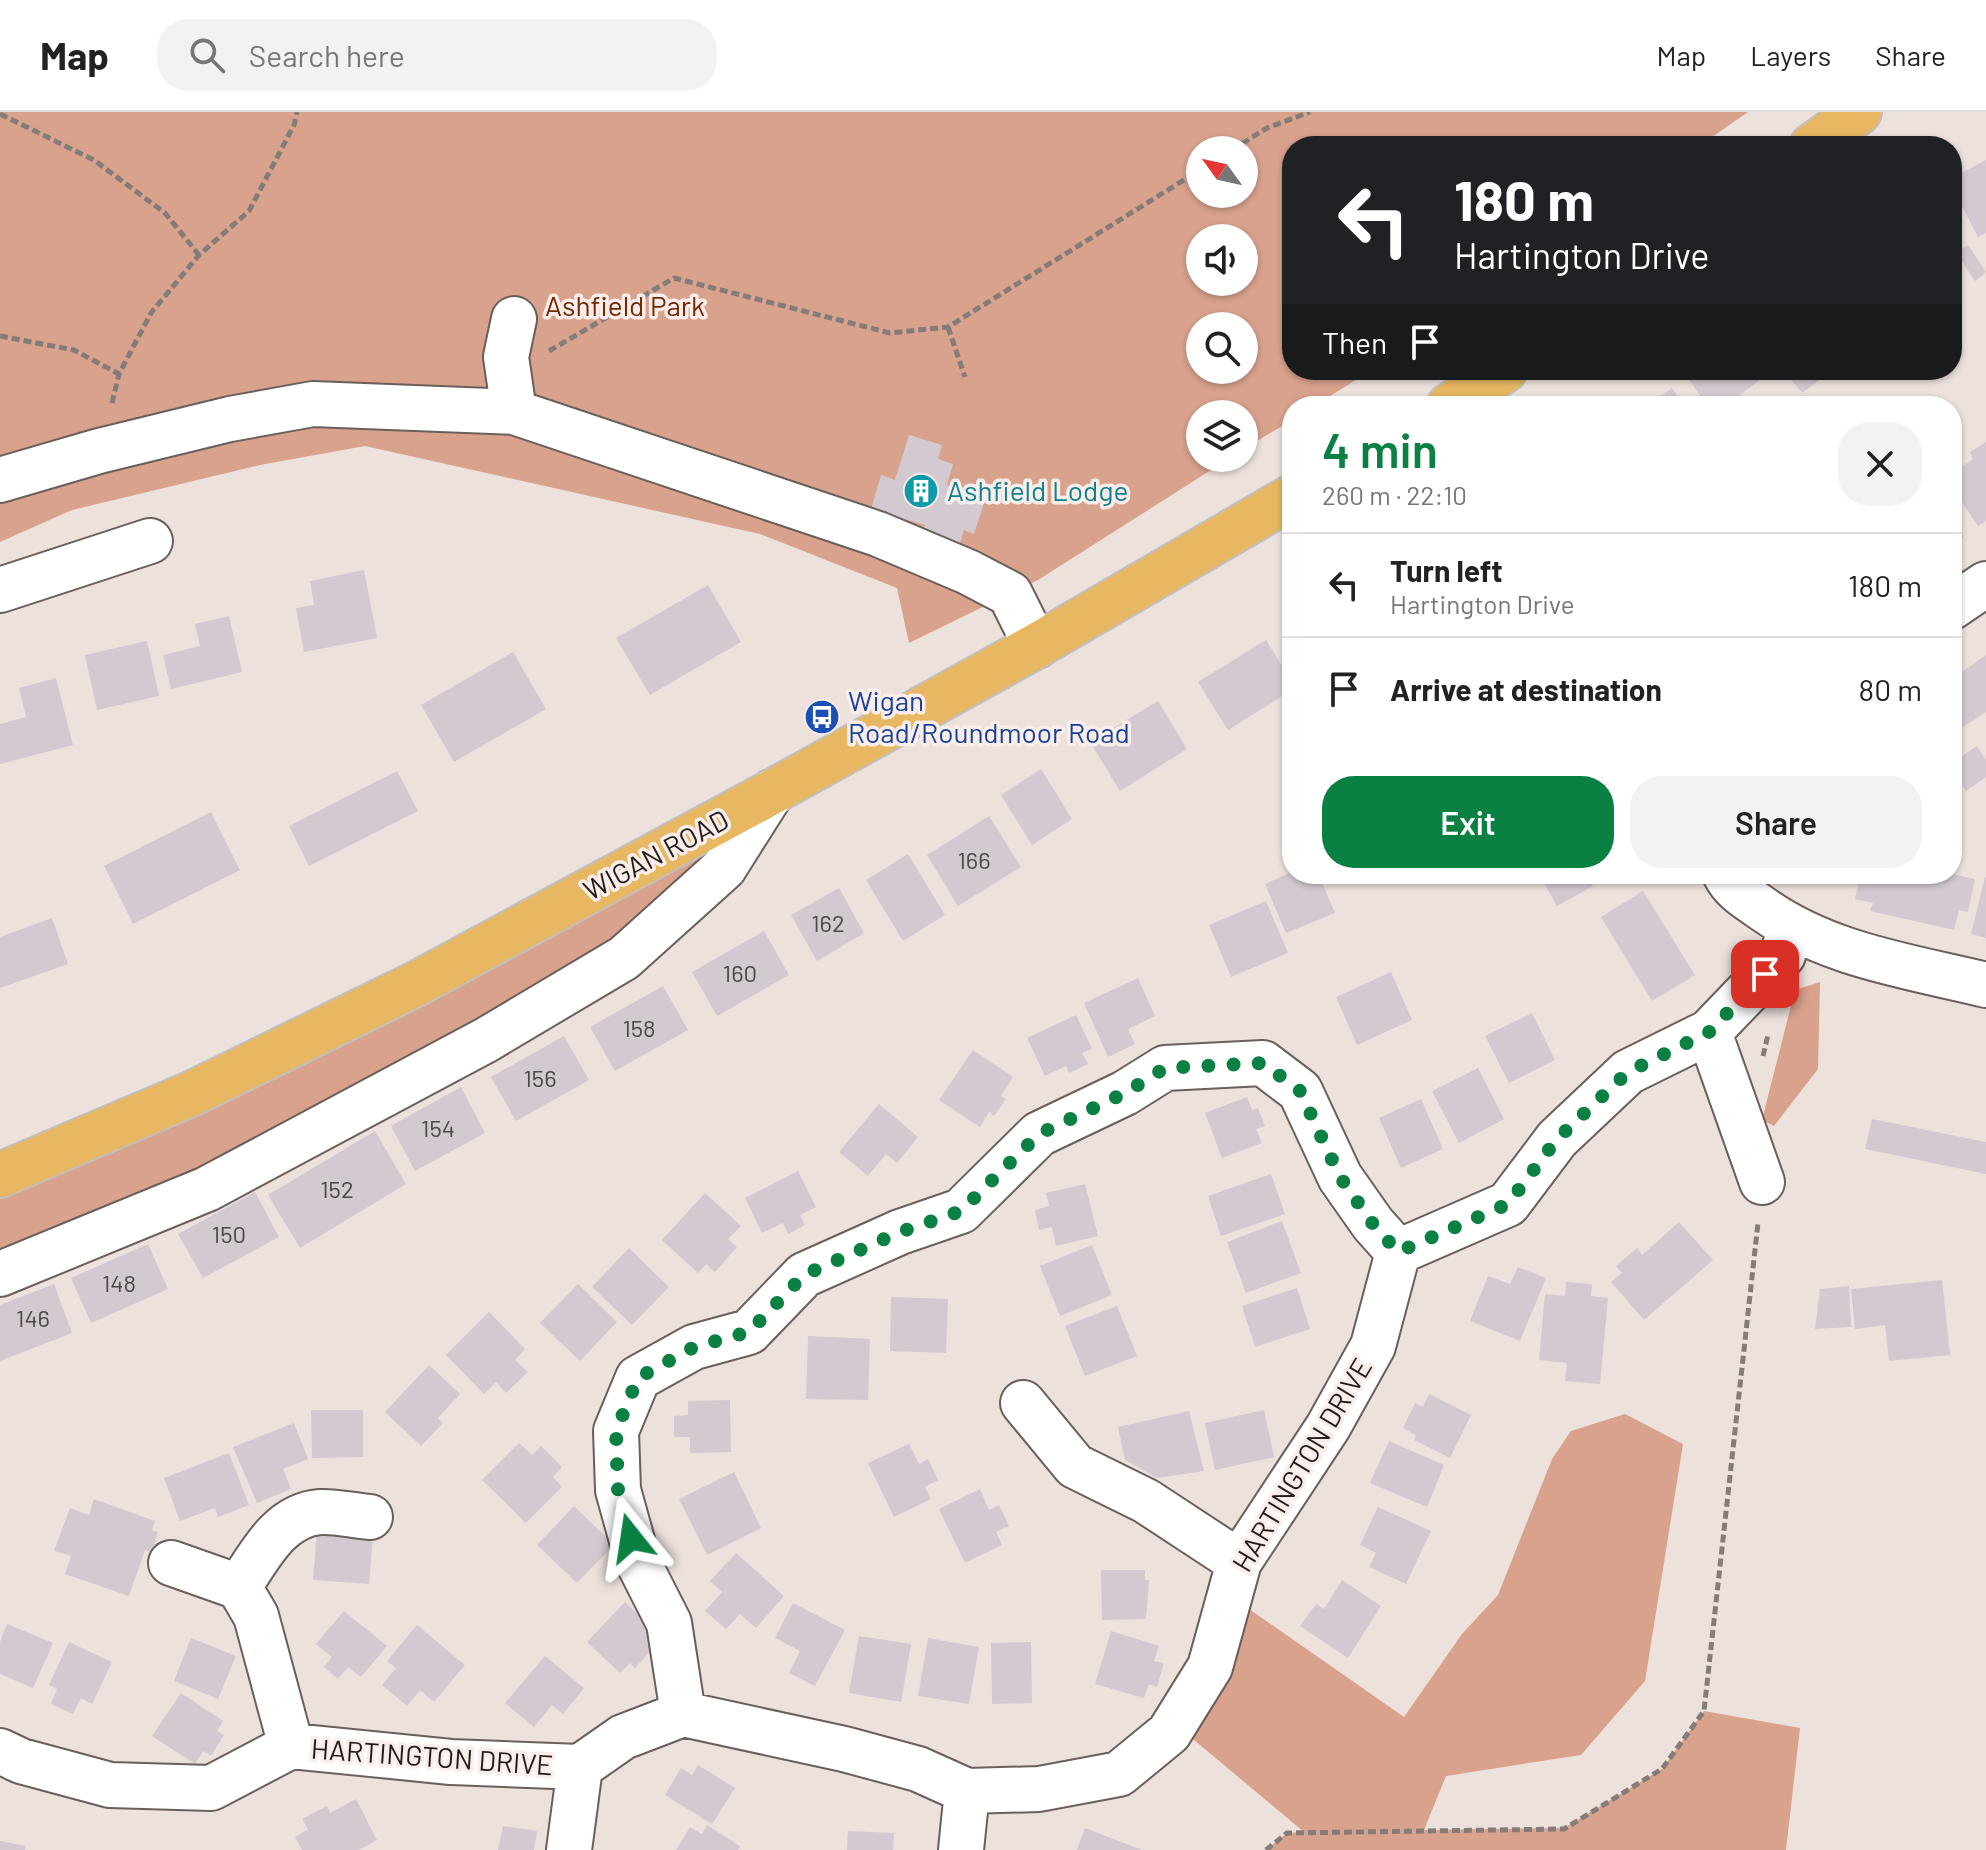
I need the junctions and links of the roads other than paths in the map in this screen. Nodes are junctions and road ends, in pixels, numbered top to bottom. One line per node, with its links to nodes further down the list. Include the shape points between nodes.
1 (1859, 112): 2 (highway)
2 (1826, 136)
3 (510, 338): 6 (street)
4 (1489, 380): 5 (highway)
5 (1465, 396)
6 (514, 412): 7 (street, via 313,404 230,419); 13 (street, via 878,534 968,572 1010,594)
7 (0, 480)
8 (1282, 503): 13 (highway, WIGAN ROAD)
9 (150, 541): 11 (street)
10 (1986, 584): 12 (street)
11 (0, 590)
12 (1962, 600)
13 (1036, 646): 14 (highway, WIGAN ROAD)
14 (772, 792): 19 (highway, WIGAN ROAD, via 416,984 193,1093); 22 (street, via 724,868 624,958 486,1040 207,1189)
15 (1731, 884): 16 (street)
16 (1789, 928): 17 (street, via 1842,950); 18 (street, via 1783,955)
17 (1986, 985)
18 (1709, 1032): 20 (street); 21 (street, via 1628,1072 1557,1139 1508,1204)
19 (0, 1175)
20 (1762, 1182)
21 (1398, 1252): 25 (street, HARTINGTON DRIVE, via 1373,1346 1328,1427); 28 (street, via 1340,1177 1300,1091 1263,1063 1165,1068 1039,1134 961,1211 804,1275 749,1332 694,1347 638,1378 616,1431 618,1490 638,1562 669,1623)
22 (0, 1274)
23 (1023, 1403): 25 (street, via 1075,1466 1146,1501)
24 (370, 1517): 27 (street, via 319,1512 297,1518 282,1527)
25 (1239, 1562): 32 (street, HARTINGTON DRIVE, via 1210,1667 1169,1733 1119,1774 1039,1789)
26 (171, 1563): 27 (street)
27 (239, 1587): 29 (street, via 256,1616)
28 (683, 1714): 31 (street, HARTINGTON DRIVE, via 623,1737); 32 (street, HARTINGTON DRIVE, via 918,1769)
29 (291, 1746): 30 (street, HARTINGTON DRIVE, via 211,1788 110,1785); 31 (street, HARTINGTON DRIVE, via 451,1762)
30 (0, 1751)
31 (580, 1767): 33 (street)
32 (967, 1791): 34 (street)
33 (569, 1850)
34 (961, 1850)

